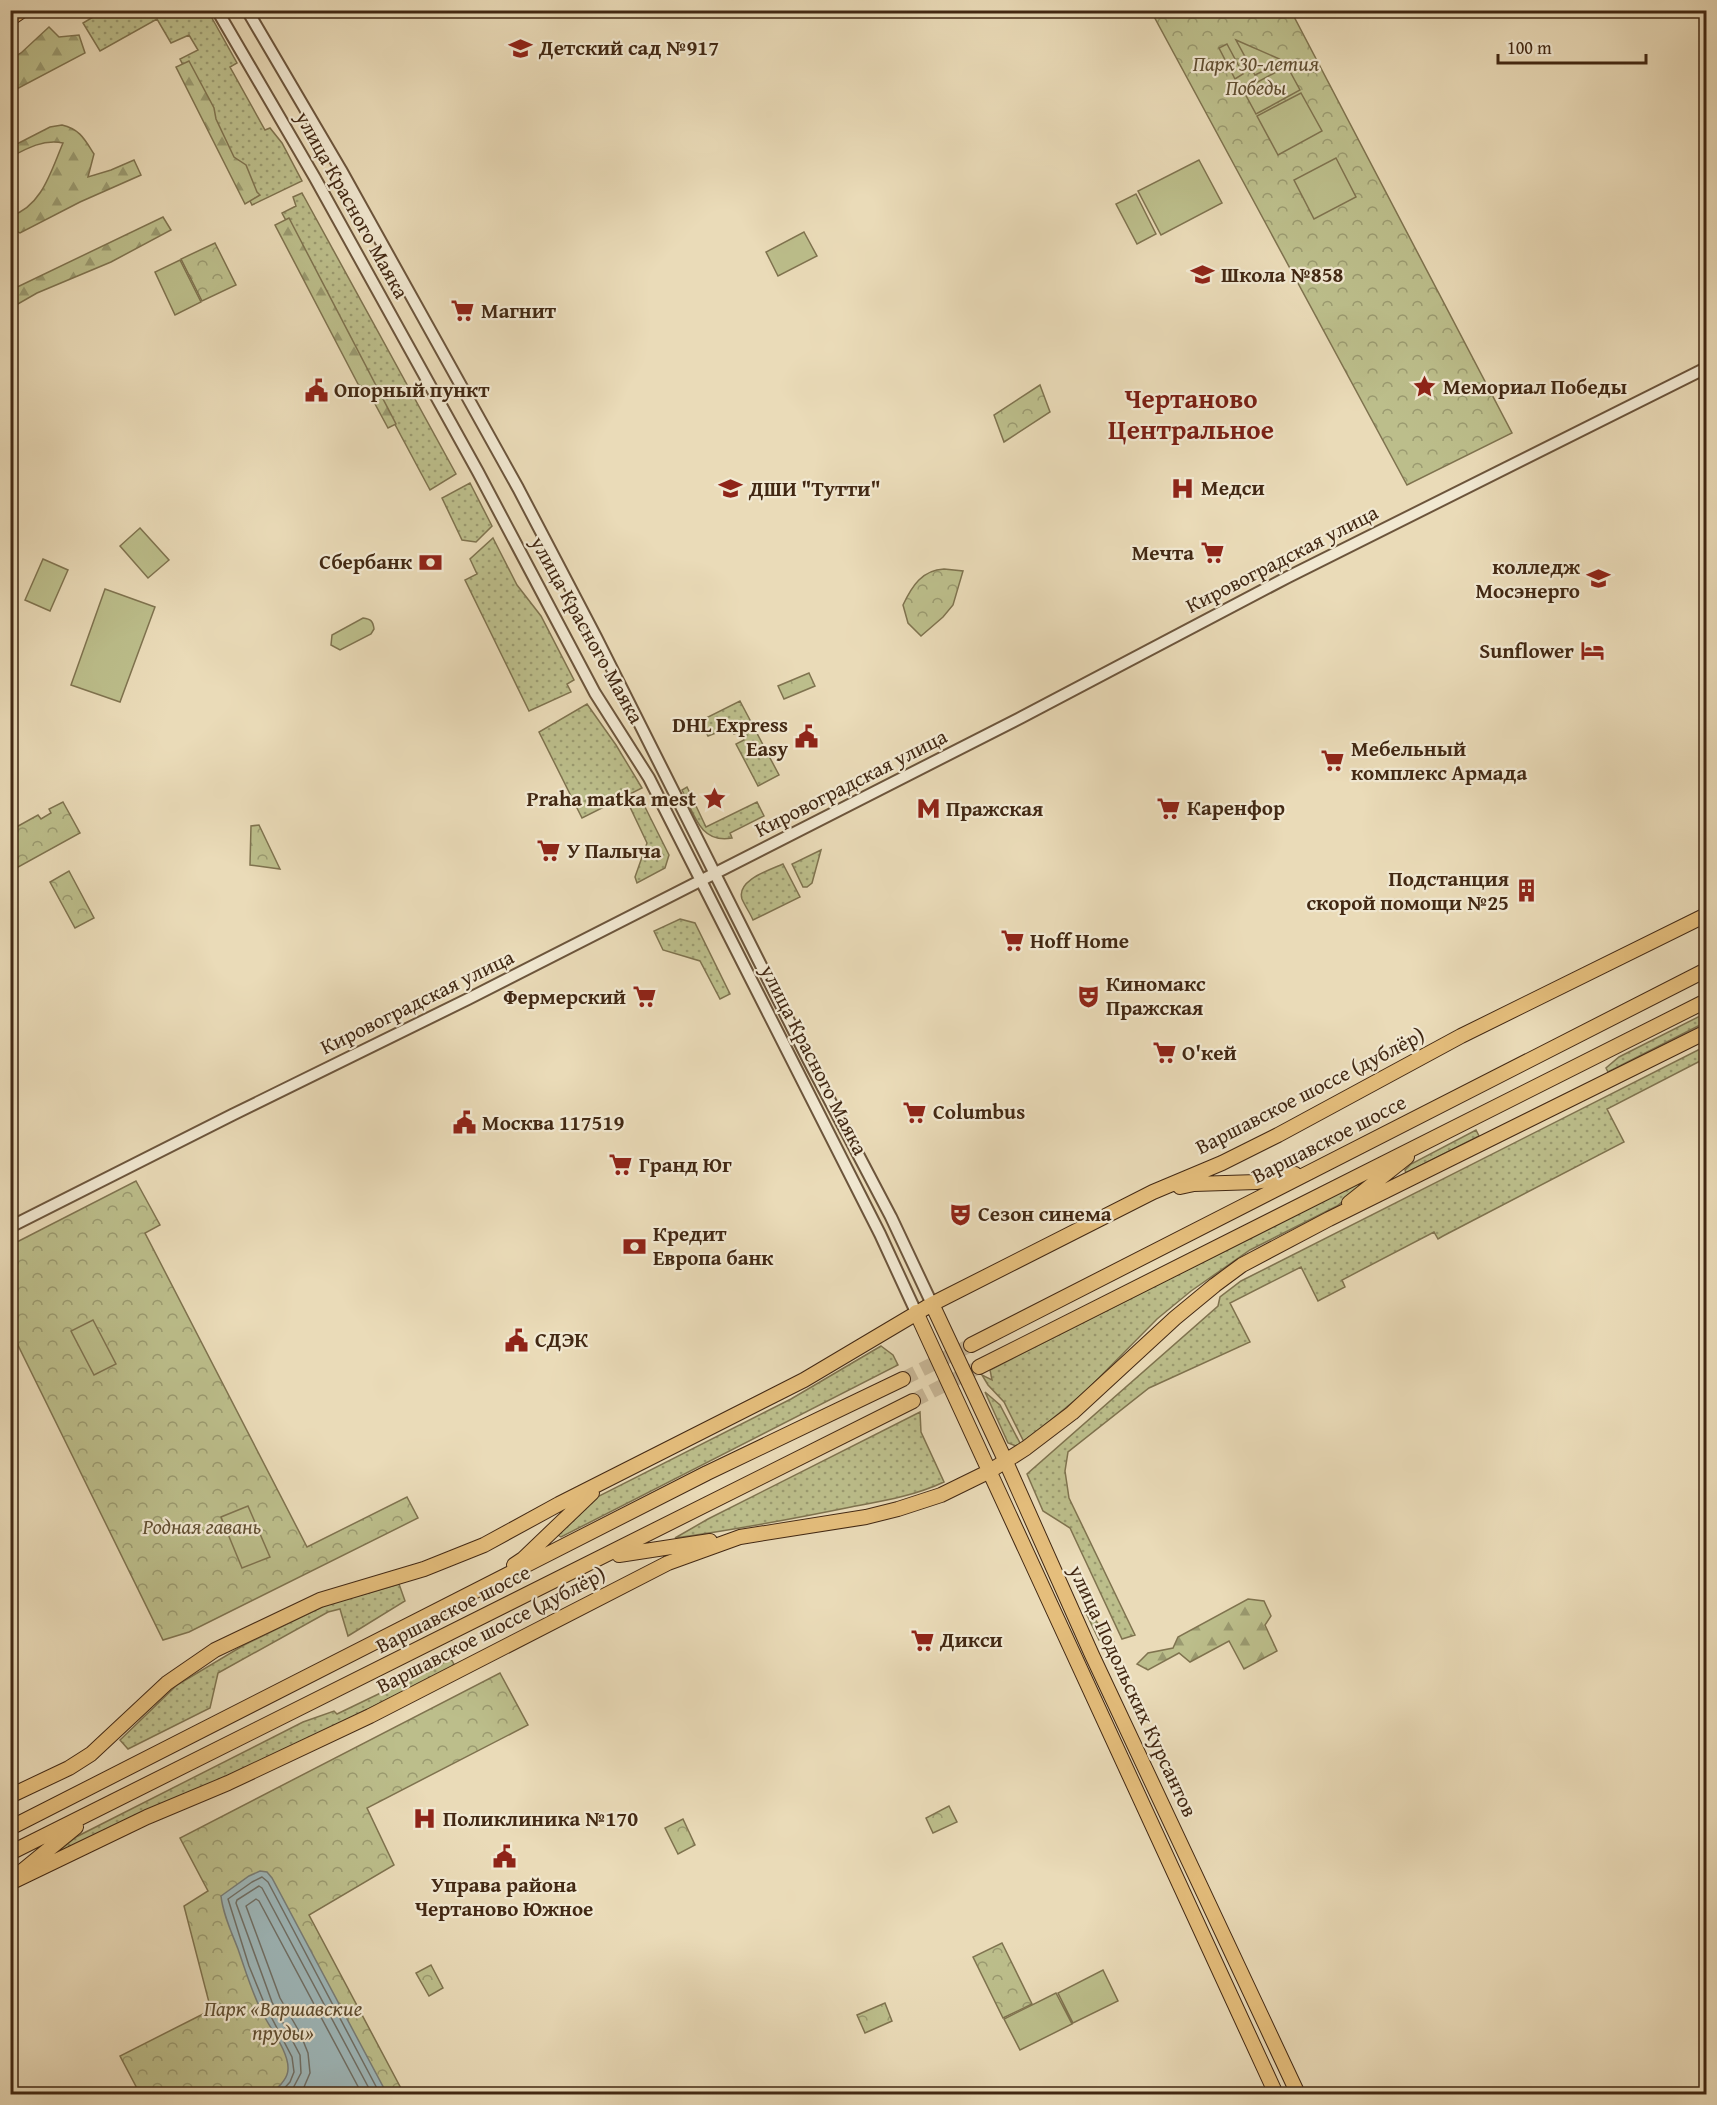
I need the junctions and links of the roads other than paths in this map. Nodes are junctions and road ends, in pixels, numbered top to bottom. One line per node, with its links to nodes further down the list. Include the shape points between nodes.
1 (23, 10): 4 (main road)
2 (218, 10): 7 (street, улица Красного Маяка, via 470,456 595,693 649,778)
3 (247, 10): 6 (street, улица Красного Маяка, via 508,470)
4 (10, 19)
5 (1707, 368): 6 (street, Кировоградская улица, via 1288,577)
6 (715, 873): 7 (street, Кировоградская улица); 17 (street, улица Красного Маяка)
7 (700, 880): 16 (street, Кировоградская улица); 18 (street, улица Красного Маяка)
8 (1707, 915): 14 (main road, Варшавское шоссе (дублёр), via 1461,1036 1278,1135)
9 (1707, 970): 13 (main road, Варшавское шоссе)
10 (1707, 1001): 12 (main road)
11 (1707, 1032): 15 (main road)
12 (1430, 1139): 15 (main road); 20 (main road)
13 (1315, 1169): 14 (main road, via 1257,1182 1194,1184); 19 (main road, Варшавское шоссе)
14 (1153, 1192): 17 (main road, Варшавское шоссе (дублёр))
15 (1329, 1219): 23 (main road, via 1242,1265 1215,1285 1072,1413)
16 (10, 1227)
17 (932, 1304): 18 (main road); 23 (main road, улица Подольских Курсантов)
18 (916, 1312): 24 (main road, улица Подольских Курсантов); 25 (main road, via 804,1380)
19 (971, 1345)
20 (980, 1367)
21 (903, 1379): 28 (main road, Варшавское шоссе, via 707,1473)
22 (913, 1401): 27 (main road, Варшавское шоссе)
23 (1006, 1462): 24 (main road, Варшавское шоссе (дублёр)); 35 (main road, улица Подольских Курсантов)
24 (990, 1471): 26 (main road, Варшавское шоссе (дублёр), via 898,1509); 34 (main road, улица Подольских Курсантов)
25 (614, 1476): 28 (main road, via 581,1502 523,1559); 29 (main road, via 484,1545 424,1569 320,1600 215,1650 167,1683 91,1754)
26 (740, 1537): 27 (main road); 33 (main road, Варшавское шоссе (дублёр), via 668,1563 228,1784 147,1817)
27 (605, 1557): 30 (main road, Варшавское шоссе)
28 (457, 1602): 31 (main road, Варшавское шоссе)
29 (10, 1796)
30 (96, 1811): 32 (main road, Варшавское шоссе); 33 (main road)
31 (10, 1828)
32 (10, 1853)
33 (10, 1882)
34 (1276, 2094)
35 (1298, 2094)

